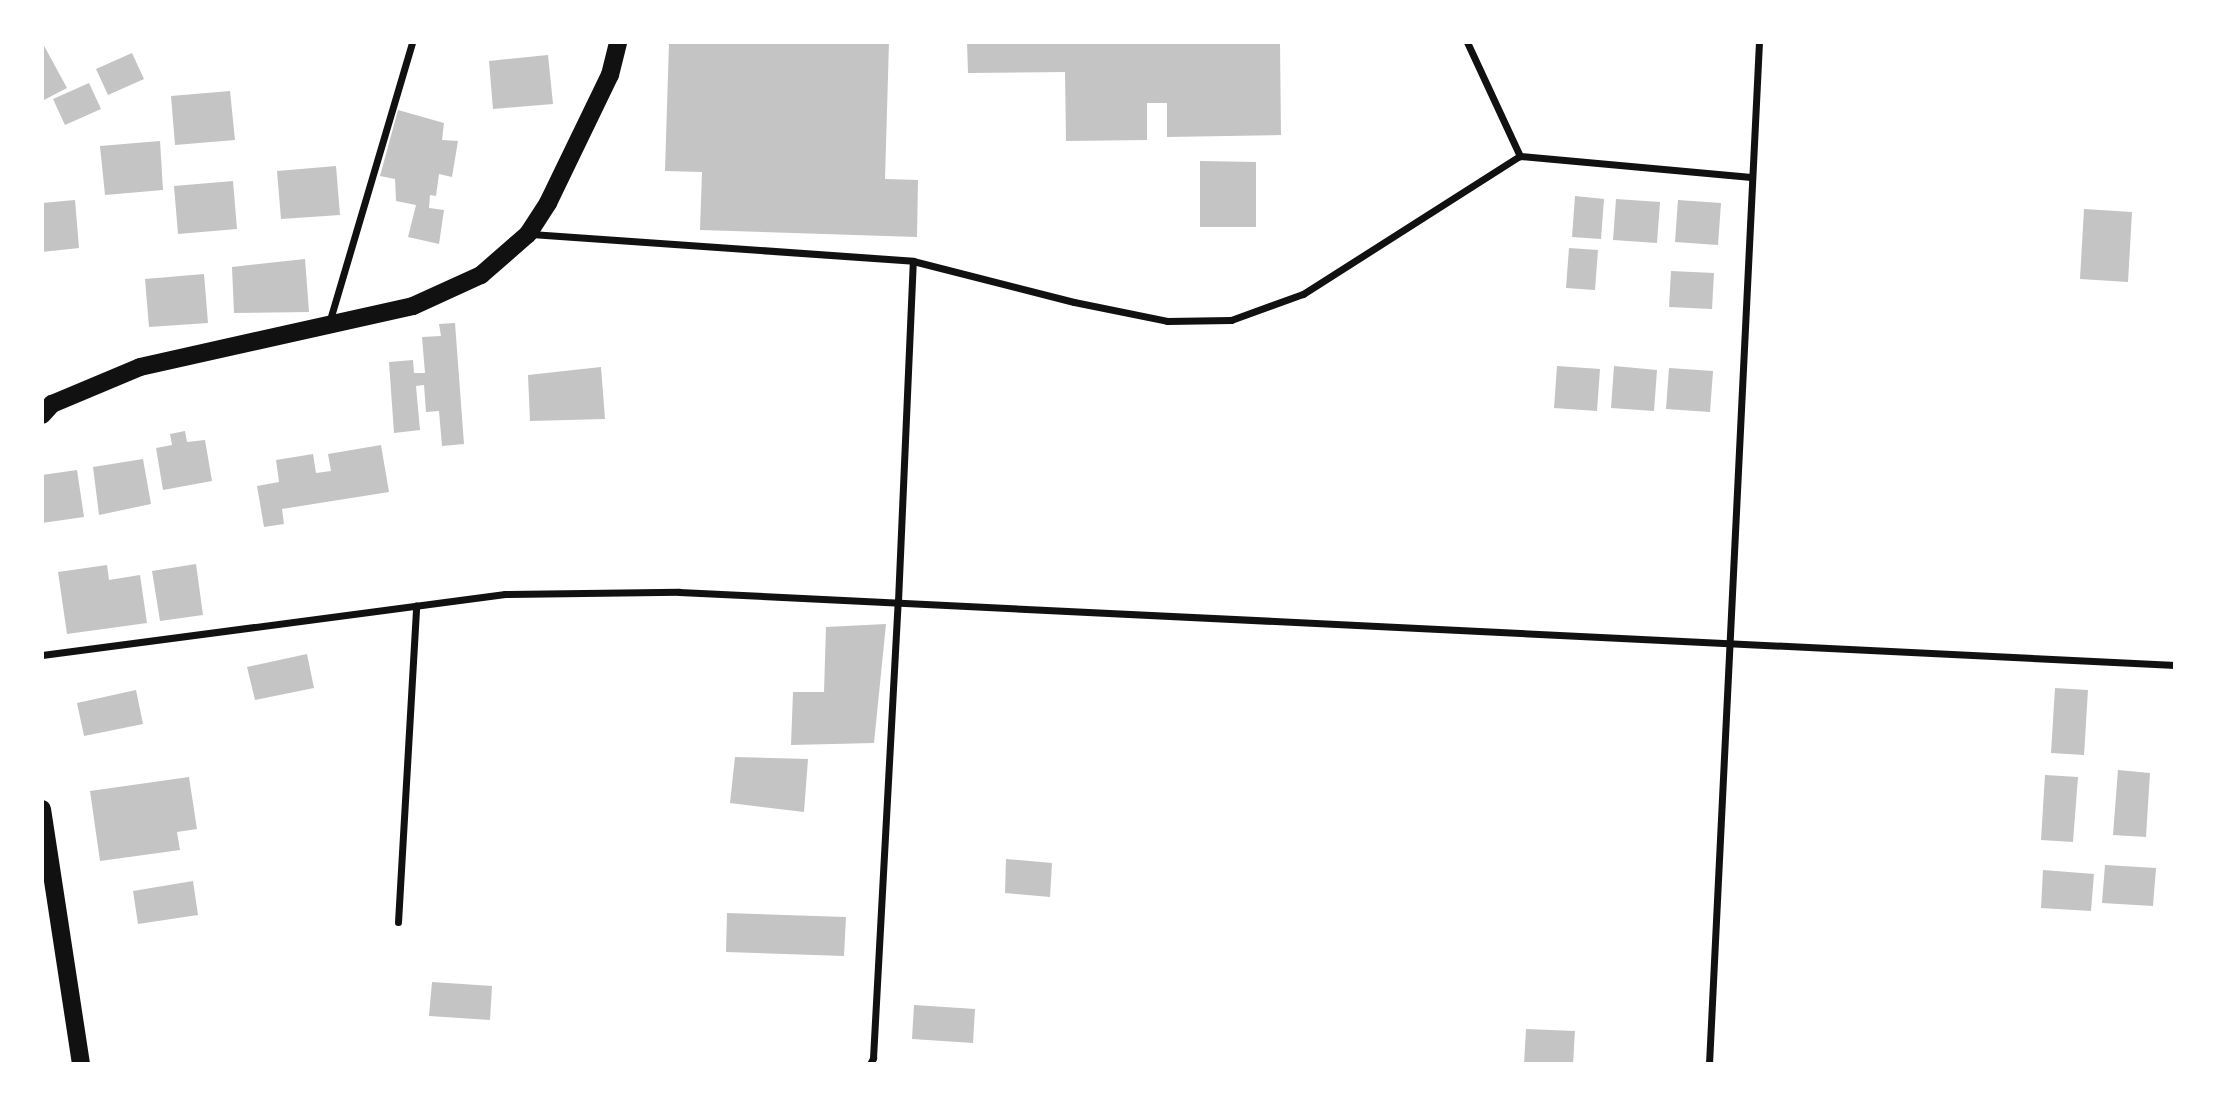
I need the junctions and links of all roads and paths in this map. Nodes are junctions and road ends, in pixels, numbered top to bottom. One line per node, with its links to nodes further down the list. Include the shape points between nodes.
1 (412, 42): 9 (street)
2 (618, 42): 7 (main road, via 610,75 548,203)
3 (1467, 42): 5 (street)
4 (1759, 42): 6 (street)
5 (1520, 156): 6 (street); 8 (street, via 1303,293 1231,320 1167,321)
6 (1751, 177): 13 (street)
7 (528, 234): 8 (street); 9 (main road, via 481,275 413,306)
8 (913, 261): 11 (street)
9 (328, 325): 10 (main road, via 140,367 52,404)
10 (42, 415)
11 (898, 601): 12 (street, via 652,592 505,594); 13 (street); 19 (street)
12 (416, 606): 14 (street); 17 (street)
13 (1730, 643): 15 (street); 20 (street)
14 (42, 655)
15 (2175, 665)
16 (42, 809): 18 (main road)
17 (398, 922)
18 (81, 1064)
19 (870, 1064)
20 (1709, 1064)

